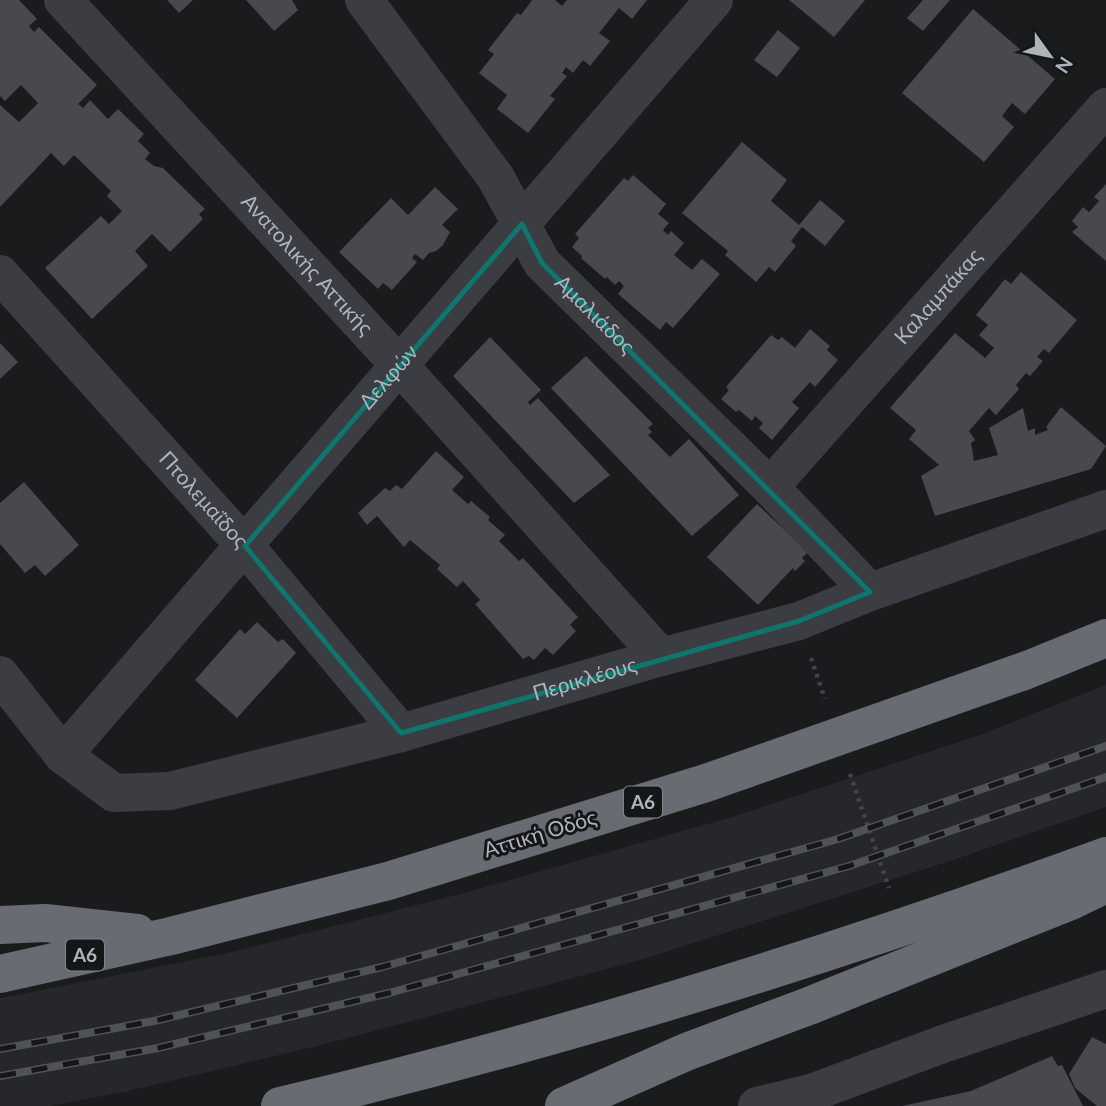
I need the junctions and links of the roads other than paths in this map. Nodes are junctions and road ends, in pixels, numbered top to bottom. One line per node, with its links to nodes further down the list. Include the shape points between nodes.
1 (63, 0): 7 (street, Ανατολικής Αττικής)
2 (364, 0): 5 (street, Αμαλιάδος, via 496,178)
3 (714, 0): 5 (street, Δελφών)
4 (1106, 107): 8 (street, Καλαμπάκας)
5 (522, 224): 7 (street, Δελφών); 8 (street, Αμαλιάδος, via 542,263)
6 (0, 274): 10 (street, Πτολεμαΐδος)
7 (400, 366): 10 (street, Δελφών); 13 (street, Ανατολικής Αττικής)
8 (770, 487): 11 (street, Αμαλιάδος)
9 (1106, 509): 11 (street, Περικλέους)
10 (245, 546): 15 (street, Πτολεμαΐδος); 16 (street, Δελφών)
11 (870, 592): 13 (street, Περικλέους, via 799,621)
12 (1106, 638): 20 (highway, Αττική Οδός / Α6, via 706,783 388,881)
13 (661, 657): 15 (street, Περικλέους)
14 (0, 675): 16 (street, Περικλέους)
15 (401, 733): 16 (street, Περικλέους, via 170,791 114,793)
16 (64, 755)
17 (1106, 856): 24 (highway, via 680,997 421,1073)
18 (1106, 884): 25 (highway, via 686,1052)
19 (0, 925): 20 (highway, via 45,923)
20 (171, 936): 21 (highway, Αττική Οδός / Α6)
21 (0, 974)
22 (1106, 989): 23 (street, via 943,1044)
23 (815, 1100): 26 (street)
24 (280, 1106)
25 (564, 1106)
26 (757, 1106)

